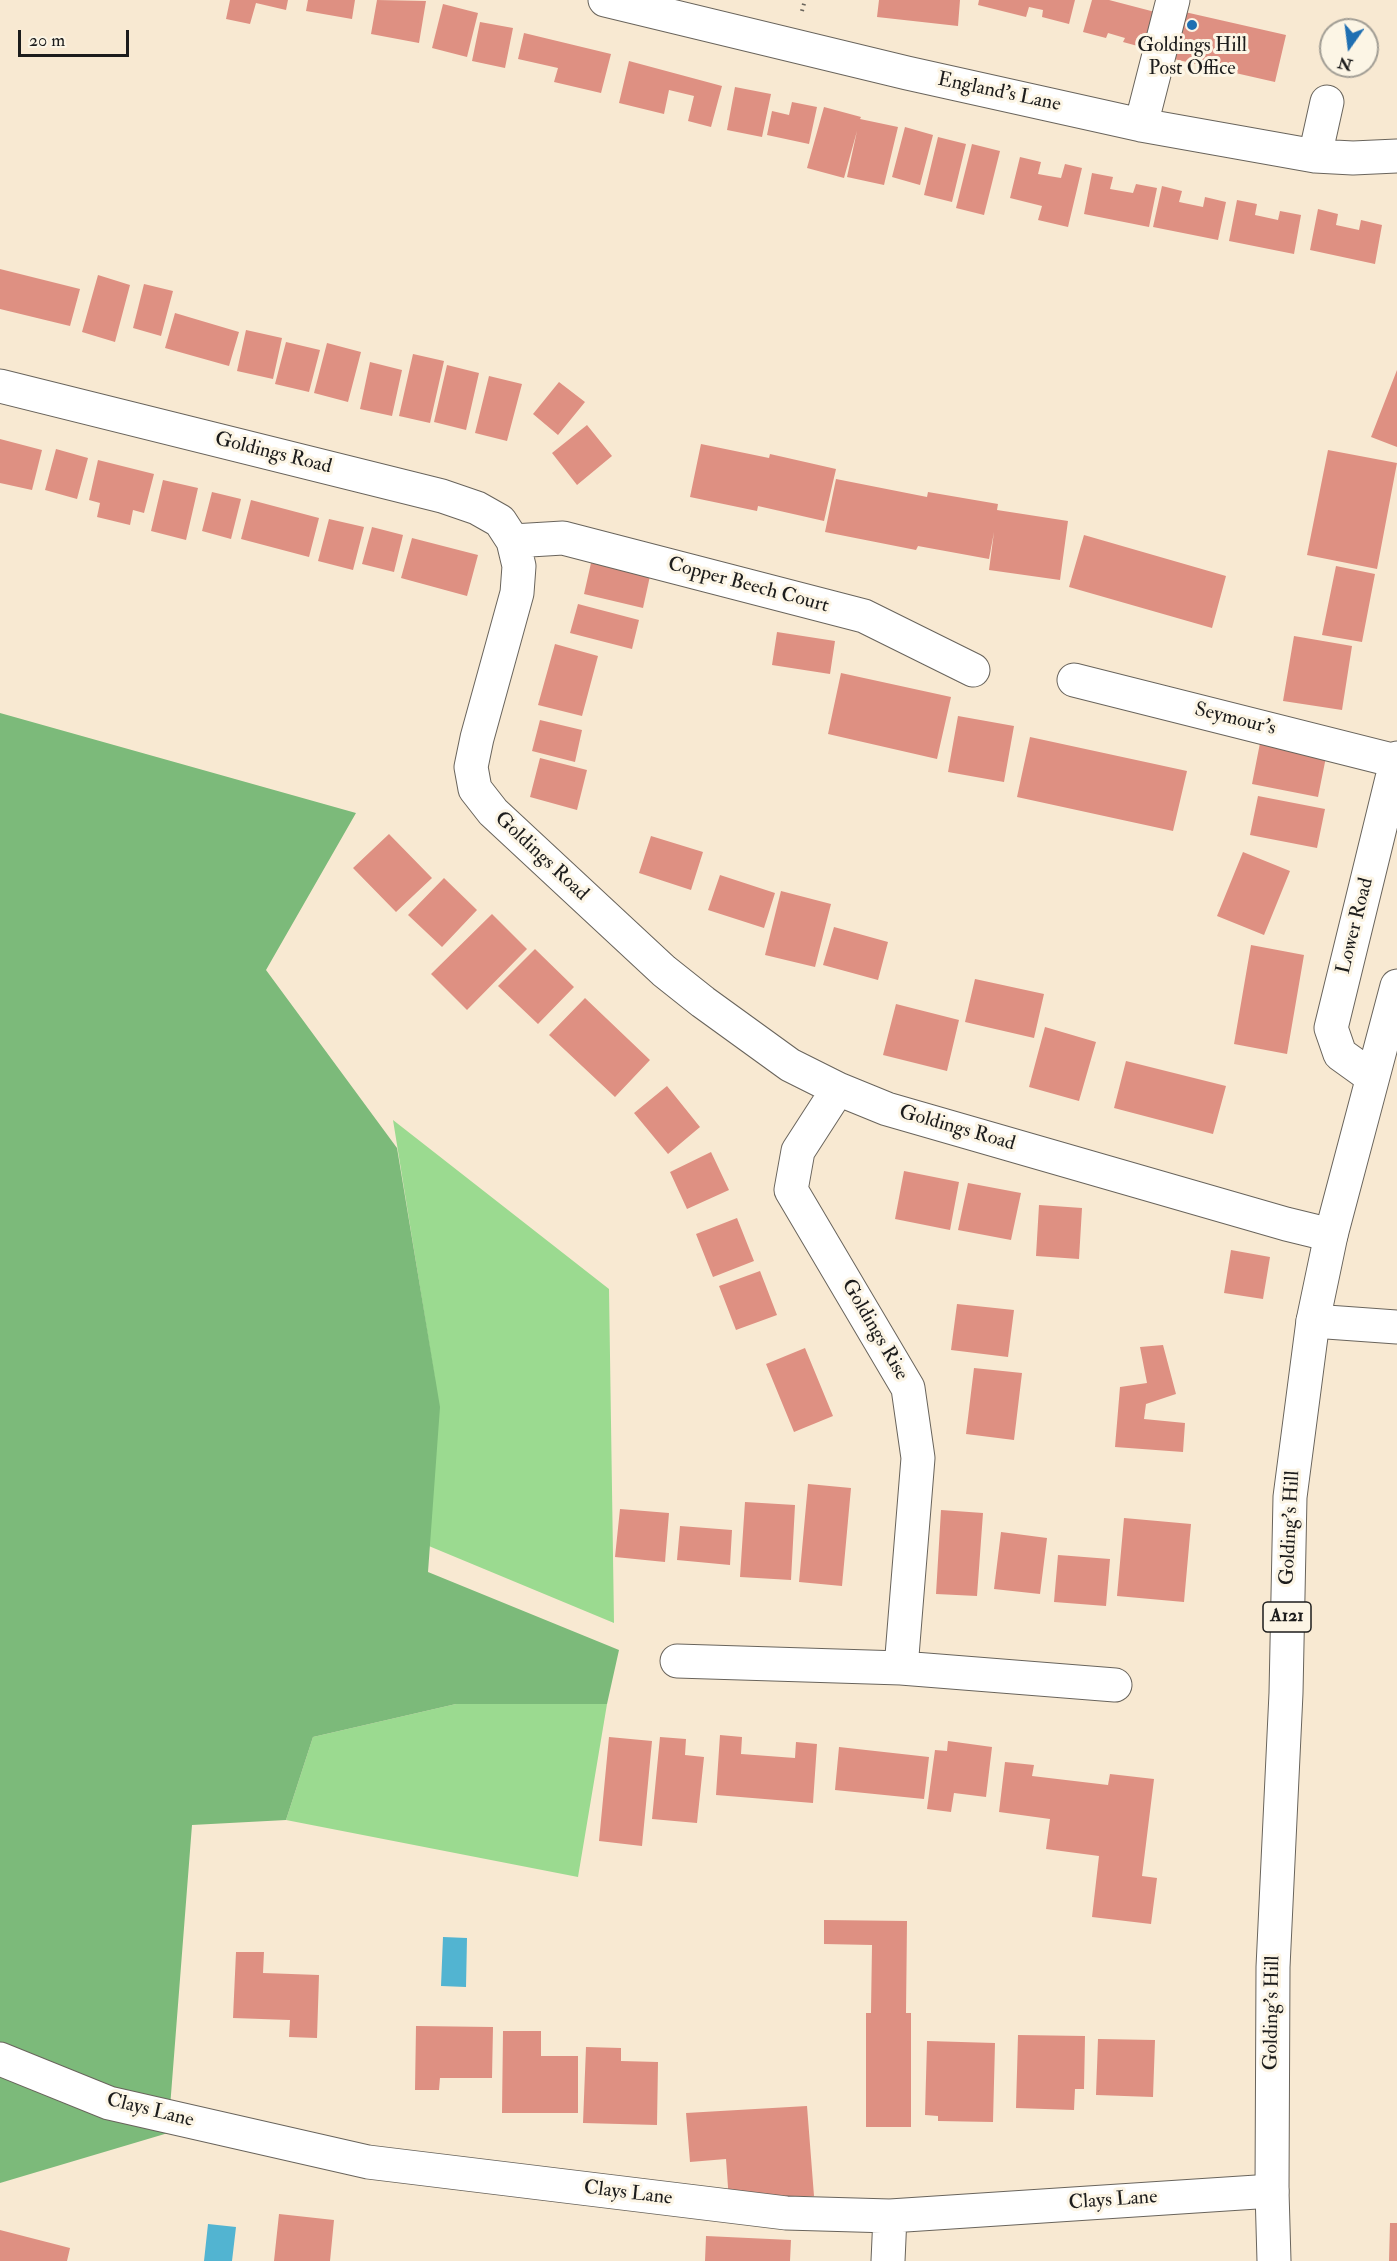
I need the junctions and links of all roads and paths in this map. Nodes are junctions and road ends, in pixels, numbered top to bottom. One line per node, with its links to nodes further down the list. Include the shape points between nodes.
1 (605, 0): 4 (street, England's Lane, via 896,71)
2 (1173, 0): 4 (street)
3 (1327, 102): 5 (street)
4 (1141, 125): 5 (street, England's Lane)
5 (1315, 156): 6 (street, England's Lane)
6 (1397, 156)
7 (0, 386): 8 (street, Goldings Road, via 442,496 500,521)
8 (513, 541): 9 (street, Copper Beech Court, via 563,538 864,616); 14 (street, Goldings Road, via 519,566 517,593 477,738 471,767 475,789 493,813 664,971 790,1065)
9 (973, 670)
10 (1074, 680): 11 (street, Seymour's)
11 (1397, 759): 13 (street, Lower Road, via 1331,1028 1340,1054)
12 (1397, 986): 13 (street, Golding's Hill / A121)
13 (1372, 1077): 15 (street, Golding's Hill / A121)
14 (838, 1089): 15 (street, Goldings Road, via 887,1109); 19 (street, Goldings Rise, via 798,1151 791,1190 908,1388 918,1458)
15 (1331, 1234): 16 (street, Golding's Hill / A121)
16 (1313, 1321): 17 (street); 22 (street, Golding's Hill / A121, via 1290,1497 1286,1693 1273,1967)
17 (1397, 1327)
18 (677, 1661): 19 (street)
19 (901, 1668): 20 (street)
20 (1115, 1685)
21 (0, 2059): 23 (street, Clays Lane, via 109,2103 368,2162 786,2213)
22 (1272, 2191): 23 (street, Clays Lane); 25 (street, Golding's Hill / A121)
23 (890, 2216): 24 (street)
24 (888, 2261)
25 (1274, 2261)

